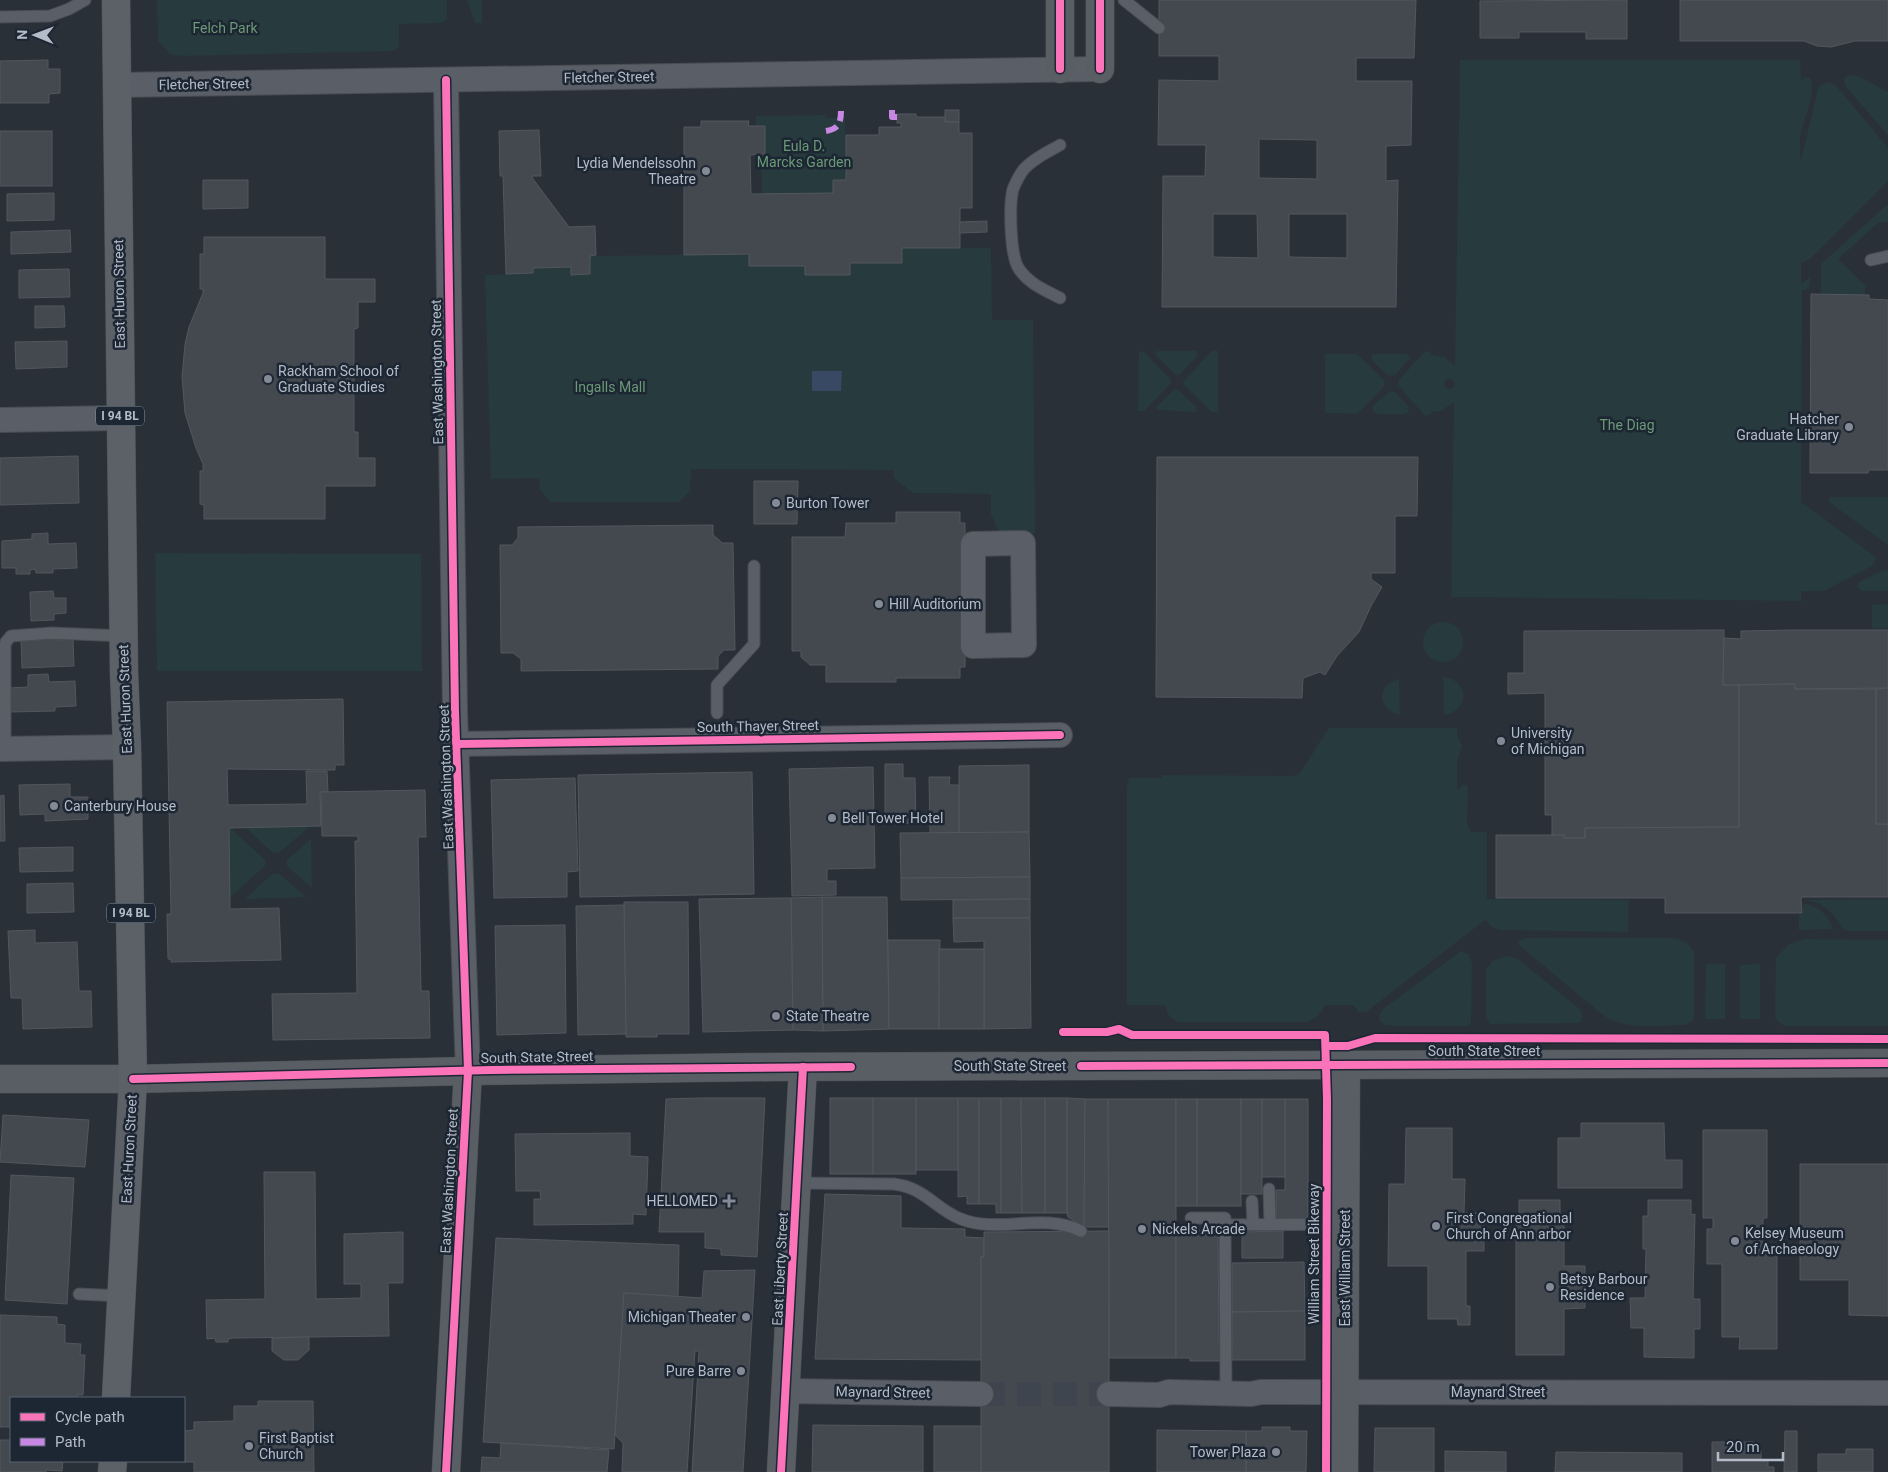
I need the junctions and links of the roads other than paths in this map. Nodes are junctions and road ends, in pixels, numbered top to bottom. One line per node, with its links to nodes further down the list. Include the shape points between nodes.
1 (85, 0): 6 (lane, via 50,16)
2 (116, 0): 11 (main road, East Huron Street / I 94 BL)
3 (1060, 0): 9 (main road)
4 (1100, 0): 8 (main road)
5 (1124, 0): 7 (lane)
6 (0, 17)
7 (1159, 28)
8 (1100, 68): 9 (street, Fletcher Street)
9 (1060, 69): 10 (street, Fletcher Street)
10 (446, 80): 11 (street, Fletcher Street); 23 (street, East Washington Street)
11 (118, 85): 16 (main road, East Huron Street / I 94 BL)
12 (1060, 145): 15 (lane, via 1024,169 1013,190 1011,202 1013,256 1018,268 1034,285)
13 (1888, 256): 14 (lane)
14 (1871, 260)
15 (1060, 298)
16 (120, 418): 17 (street); 19 (main road, East Huron Street / I 94 BL)
17 (0, 420)
18 (754, 566): 21 (lane, via 754,644 717,685)
19 (124, 636): 24 (main road, East Huron Street / I 94 BL); 25 (lane, via 52,633 11,636 5,646)
20 (972, 646): 20 (street, via 972,544 1024,543 1024,646)
21 (717, 713)
22 (1060, 735): 23 (street, South Thayer Street)
23 (457, 744): 29 (street, East Washington Street)
24 (127, 747): 25 (street); 31 (main road, East Huron Street / I 94 BL)
25 (3, 749)
26 (1888, 1063): 27 (main road, South State Street)
27 (1346, 1064): 28 (main road, South State Street); 39 (main road, East William Street)
28 (803, 1067): 29 (main road, South State Street); 32 (main road, East Liberty Street)
29 (468, 1071): 31 (main road, South State Street); 50 (main road, East Washington Street)
30 (0, 1079): 31 (main road, South State Street)
31 (133, 1079): 42 (main road, East Huron Street / I 94 BL)
32 (796, 1183): 40 (lane, via 908,1186 961,1219 979,1224 1056,1222); 43 (main road, East Liberty Street)
33 (1269, 1189): 38 (lane)
34 (1252, 1201): 37 (lane)
35 (1191, 1218): 36 (lane, via 1225,1218)
36 (1225, 1224): 37 (lane); 45 (lane)
37 (1253, 1224): 38 (lane)
38 (1270, 1224): 39 (lane)
39 (1345, 1224): 44 (main road, East William Street)
40 (1081, 1231)
41 (79, 1294): 42 (lane)
42 (122, 1296): 49 (main road, East Huron Street / I 94 BL)
43 (786, 1391): 47 (street, Maynard Street); 51 (main road, East Liberty Street)
44 (1344, 1392): 45 (street, Maynard Street); 46 (street, Maynard Street); 52 (main road, East William Street)
45 (1226, 1393): 48 (street, Maynard Street)
46 (1888, 1393)
47 (981, 1394)
48 (1109, 1394)
49 (116, 1397)
50 (446, 1472)
51 (781, 1472)
52 (1344, 1472)

